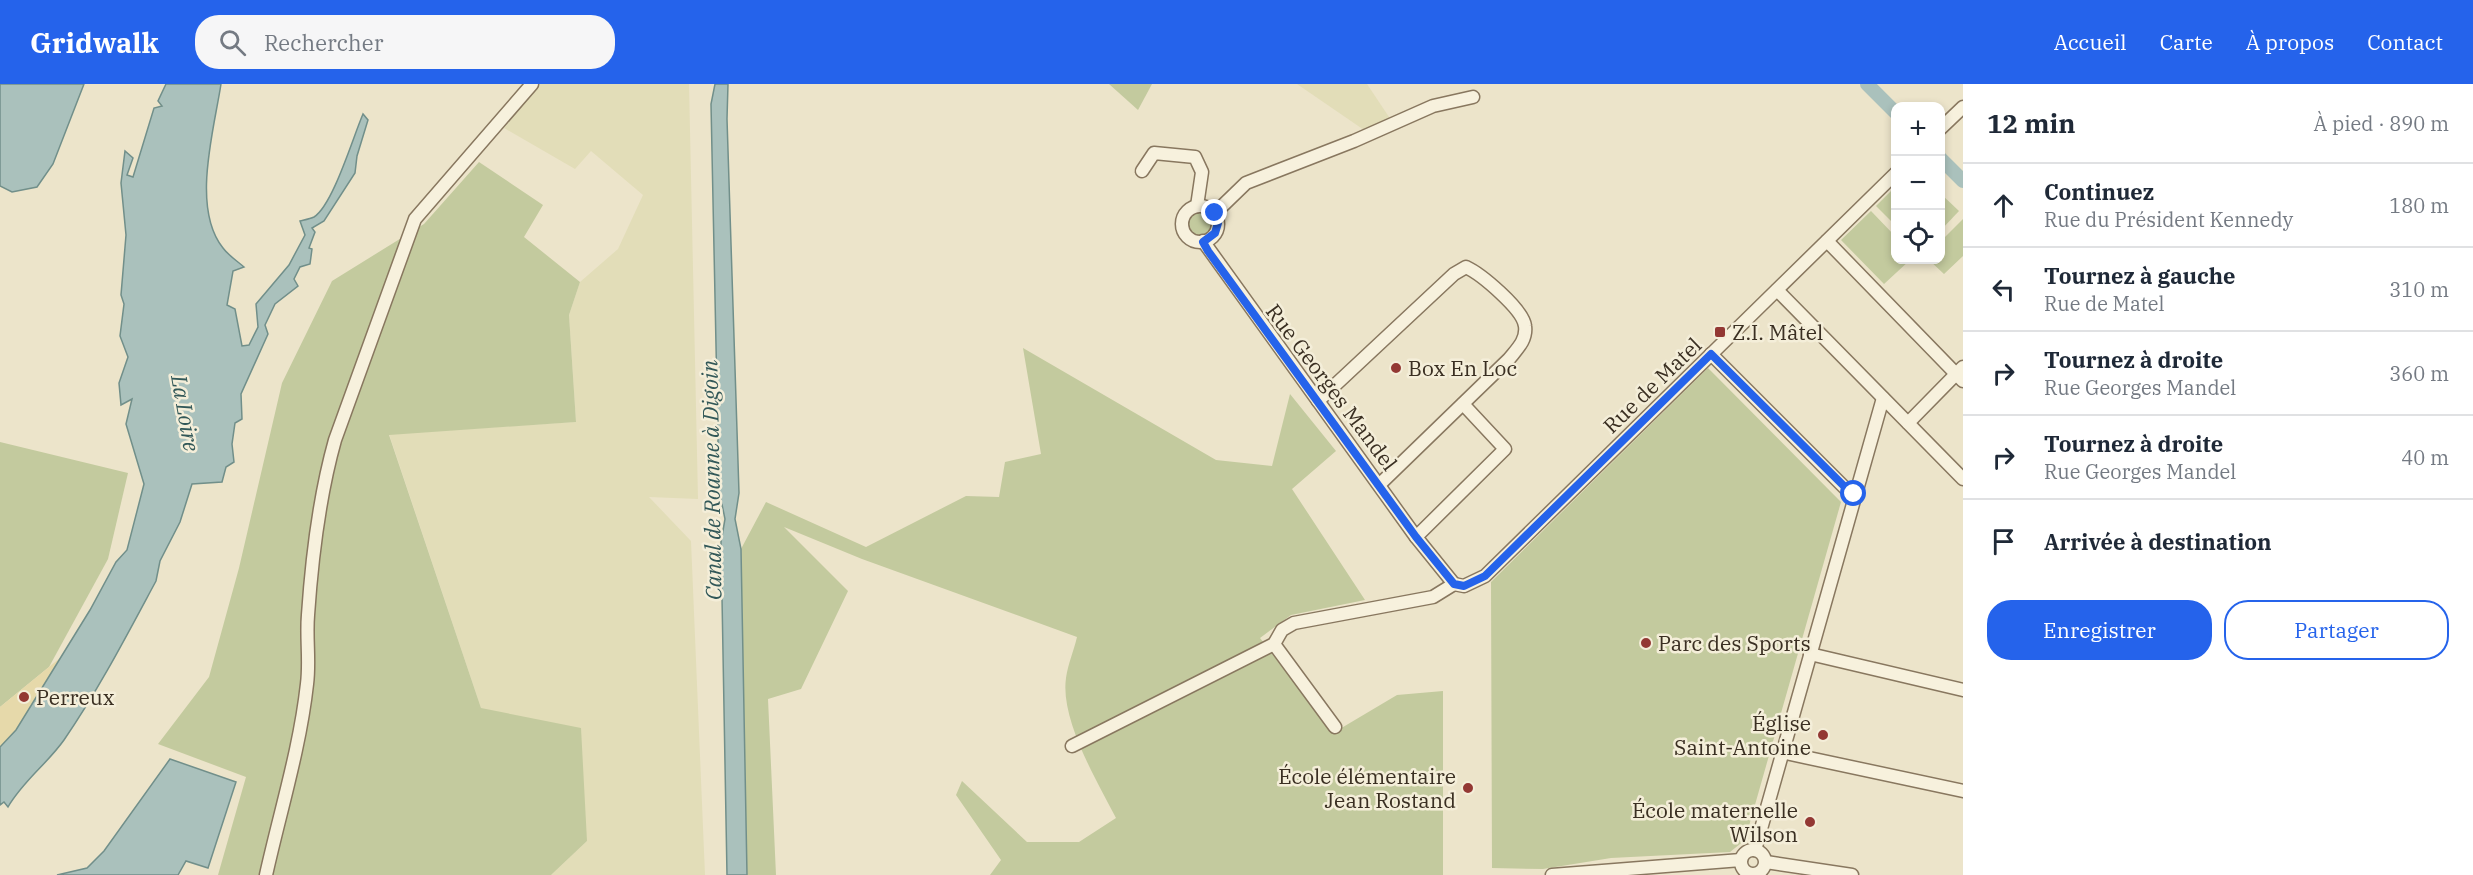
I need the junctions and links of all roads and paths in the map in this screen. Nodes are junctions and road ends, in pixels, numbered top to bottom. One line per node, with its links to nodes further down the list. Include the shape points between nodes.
1 (532, 84): 34 (street, via 427,203 410,230 334,440 324,477 309,606 308,681)
2 (1473, 97): 8 (street, via 1433,106 1246,183)
3 (1963, 107): 4 (street)
4 (1945, 125)
5 (1142, 171): 7 (street, via 1154,153 1194,157 1202,172)
6 (1891, 178): 9 (street, Rue de Matel)
7 (1197, 206): 8 (street); 10 (street, Rue Georges Mandel, via 1186,212 1182,223 1186,235)
8 (1215, 213): 10 (street, via 1215,233)
9 (1827, 241): 11 (street, Rue de Matel); 13 (street)
10 (1203, 242): 15 (street, Rue Georges Mandel)
11 (1777, 290): 12 (street, Rue de Matel); 14 (street)
12 (1711, 354): 20 (street); 22 (street, Rue de Matel, via 1485,576 1464,586)
13 (1961, 374): 17 (street)
14 (1883, 398): 17 (street); 20 (street)
15 (1318, 401): 16 (street, via 1466,267 1479,273 1520,314 1525,326 1523,341); 19 (street, Rue Georges Mandel)
16 (1463, 404): 19 (street); 21 (street, via 1505,448)
17 (1908, 423): 18 (street)
18 (1963, 479)
19 (1380, 484): 21 (street, Rue Georges Mandel)
20 (1854, 496): 24 (street)
21 (1416, 537): 22 (street, Rue Georges Mandel)
22 (1454, 584): 23 (street, Rue de Matel, via 1433,597 1294,624 1282,630)
23 (1274, 644): 26 (street); 27 (street, Rue de Matel)
24 (1810, 654): 25 (street); 28 (street)
25 (1963, 690)
26 (1335, 727)
27 (1072, 746)
28 (1781, 752): 29 (street); 30 (street)
29 (1963, 791)
30 (1755, 850): 31 (street, via 1745,853); 32 (street, via 1762,853)
31 (1741, 860): 33 (street, via 1742,867); 35 (street)
32 (1766, 862): 33 (street, via 1759,873); 36 (street)
33 (1751, 874)
34 (266, 875)
35 (1552, 875)
36 (1852, 875)

